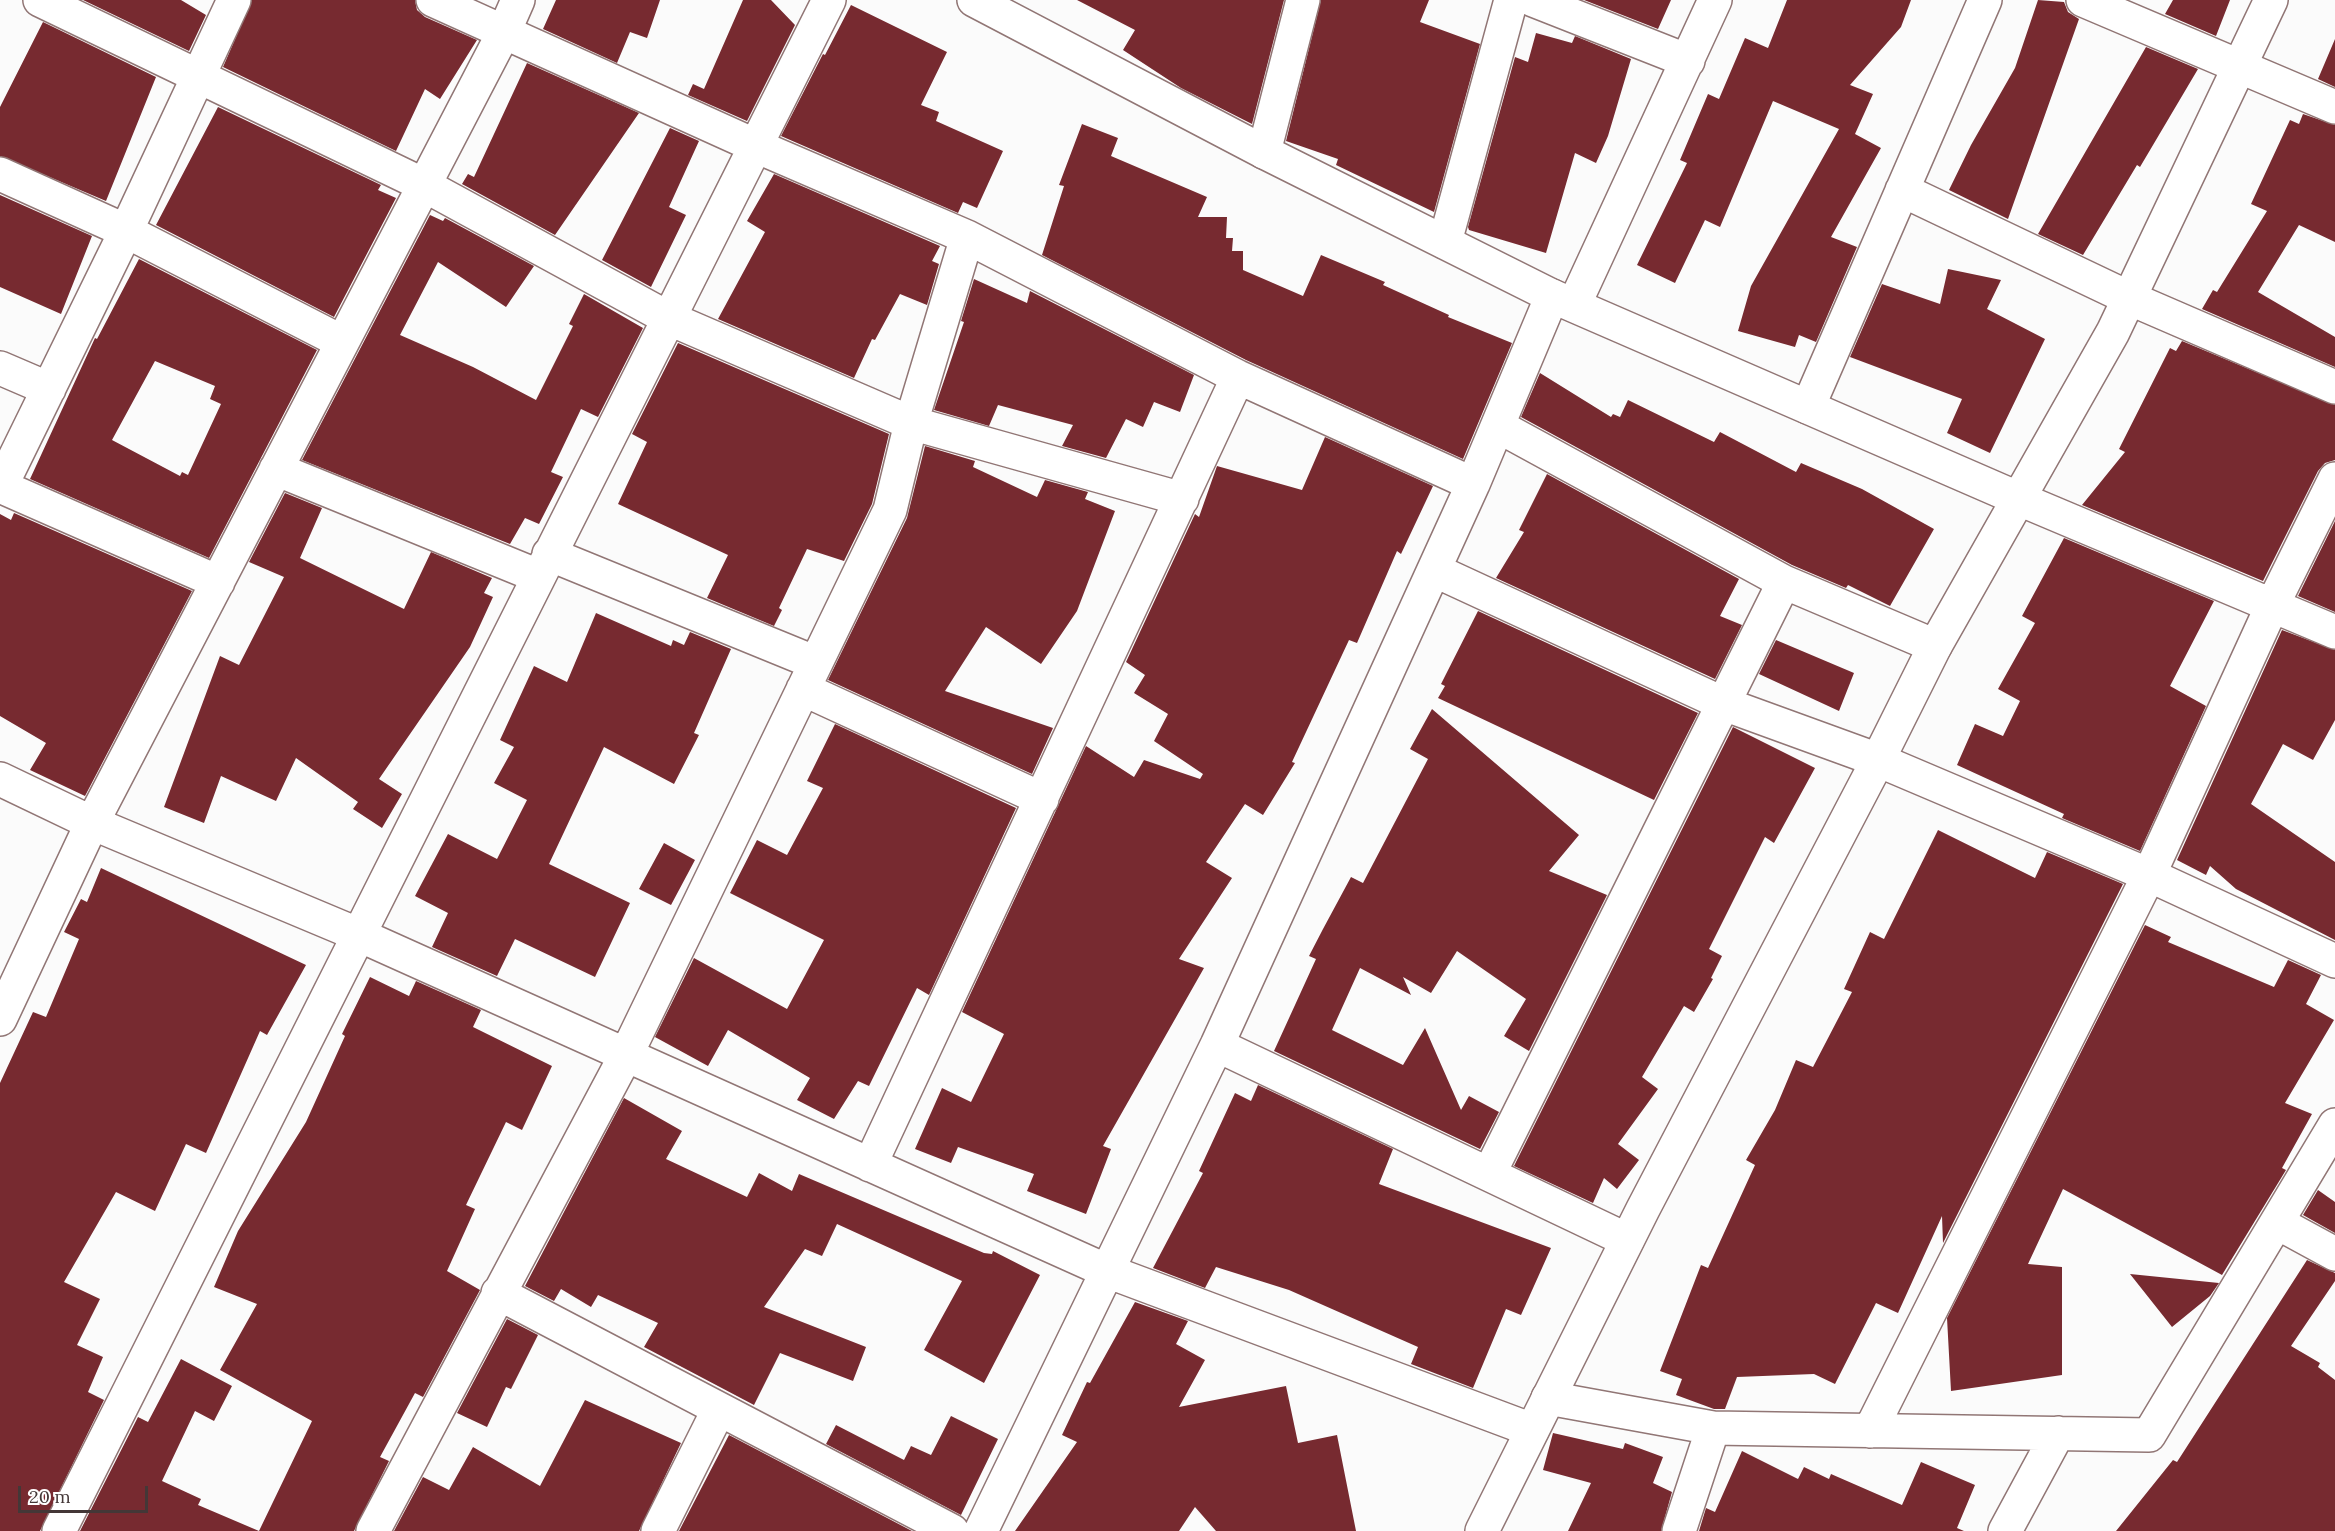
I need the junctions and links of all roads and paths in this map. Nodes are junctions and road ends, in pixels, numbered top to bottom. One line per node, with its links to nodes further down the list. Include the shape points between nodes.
1 (40, 0): 17 (street)
2 (234, 0): 17 (street)
3 (433, 0): 14 (street)
4 (518, 0): 14 (street)
5 (829, 0): 19 (street)
6 (974, 0): 20 (street)
7 (1303, 0): 20 (street)
8 (1511, 0): 26 (street)
9 (1533, 0): 15 (street)
10 (1715, 0): 15 (street)
11 (1985, 0): 23 (street)
12 (2084, 0): 16 (street)
13 (2271, 0): 16 (street)
14 (504, 32): 19 (street); 22 (street)
15 (1688, 61): 28 (street)
16 (2238, 68): 18 (street); 27 (street)
17 (199, 75): 22 (street); 24 (street)
18 (2335, 107)
19 (756, 146): 25 (street); 29 (street)
20 (1264, 152): 26 (street)
21 (0, 174): 24 (street)
22 (424, 185): 29 (street); 30 (street)
23 (1902, 190): 27 (street); 35 (street)
24 (126, 231): 30 (street); 34 (street)
25 (967, 237): 32 (street); 36 (street)
26 (1445, 242): 28 (street)
27 (2129, 298): 33 (street); 42 (street)
28 (1563, 301): 35 (street); 37 (street)
29 (668, 318): 36 (street); 44 (street)
30 (342, 342): 38 (street)
31 (0, 368): 34 (street)
32 (1238, 377): 40 (street); 43 (street)
33 (2335, 387)
34 (49, 389): 41 (street)
35 (1808, 406): 42 (street)
36 (911, 423): 43 (street); 51 (street, via 890,510)
37 (1498, 426): 40 (street); 47 (street)
38 (276, 469): 44 (street); 46 (street)
39 (2335, 479): 48 (street)
40 (1473, 484): 45 (street)
41 (0, 486): 46 (street)
42 (2017, 498): 48 (street); 50 (street)
43 (1182, 499): 55 (street)
44 (543, 565): 51 (street); 58 (street)
45 (1434, 570): 52 (street); 61 (street)
46 (218, 582): 56 (street)
47 (1784, 582): 50 (street); 52 (street)
48 (2273, 604): 49 (street); 57 (street)
49 (2335, 632)
50 (1935, 646): 53 (street)
51 (810, 676): 55 (street); 62 (street)
52 (1724, 704): 53 (street); 65 (street)
53 (1878, 760): 57 (street); 67 (street)
54 (0, 779): 56 (street)
55 (1042, 799): 64 (street)
56 (92, 823): 58 (street); 60 (street)
57 (2149, 875): 59 (street); 75 (street)
58 (357, 934): 62 (street); 78 (street)
59 (2335, 961)
60 (0, 1018)
61 (1217, 1045): 65 (street); 69 (street)
62 (626, 1055): 64 (street); 70 (street)
63 (2335, 1125): 66 (street)
64 (870, 1165): 69 (street)
65 (1489, 1174): 67 (street)
66 (2278, 1223): 68 (street); 76 (street, via 2149,1435)
67 (1627, 1240): 71 (street)
68 (2335, 1254)
69 (1107, 1271): 74 (street); 82 (street)
70 (498, 1293): 72 (street); 79 (street)
71 (1548, 1398): 73 (street); 74 (street)
72 (719, 1409): 80 (street); 81 (street)
73 (1713, 1428): 75 (street); 84 (street)
74 (1532, 1430): 83 (street)
75 (1870, 1431): 76 (street)
76 (2058, 1433): 77 (street)
77 (2015, 1529)
78 (59, 1531)
79 (373, 1531)
80 (658, 1531)
81 (952, 1531)
82 (981, 1531)
83 (1482, 1531)
84 (1679, 1531)

